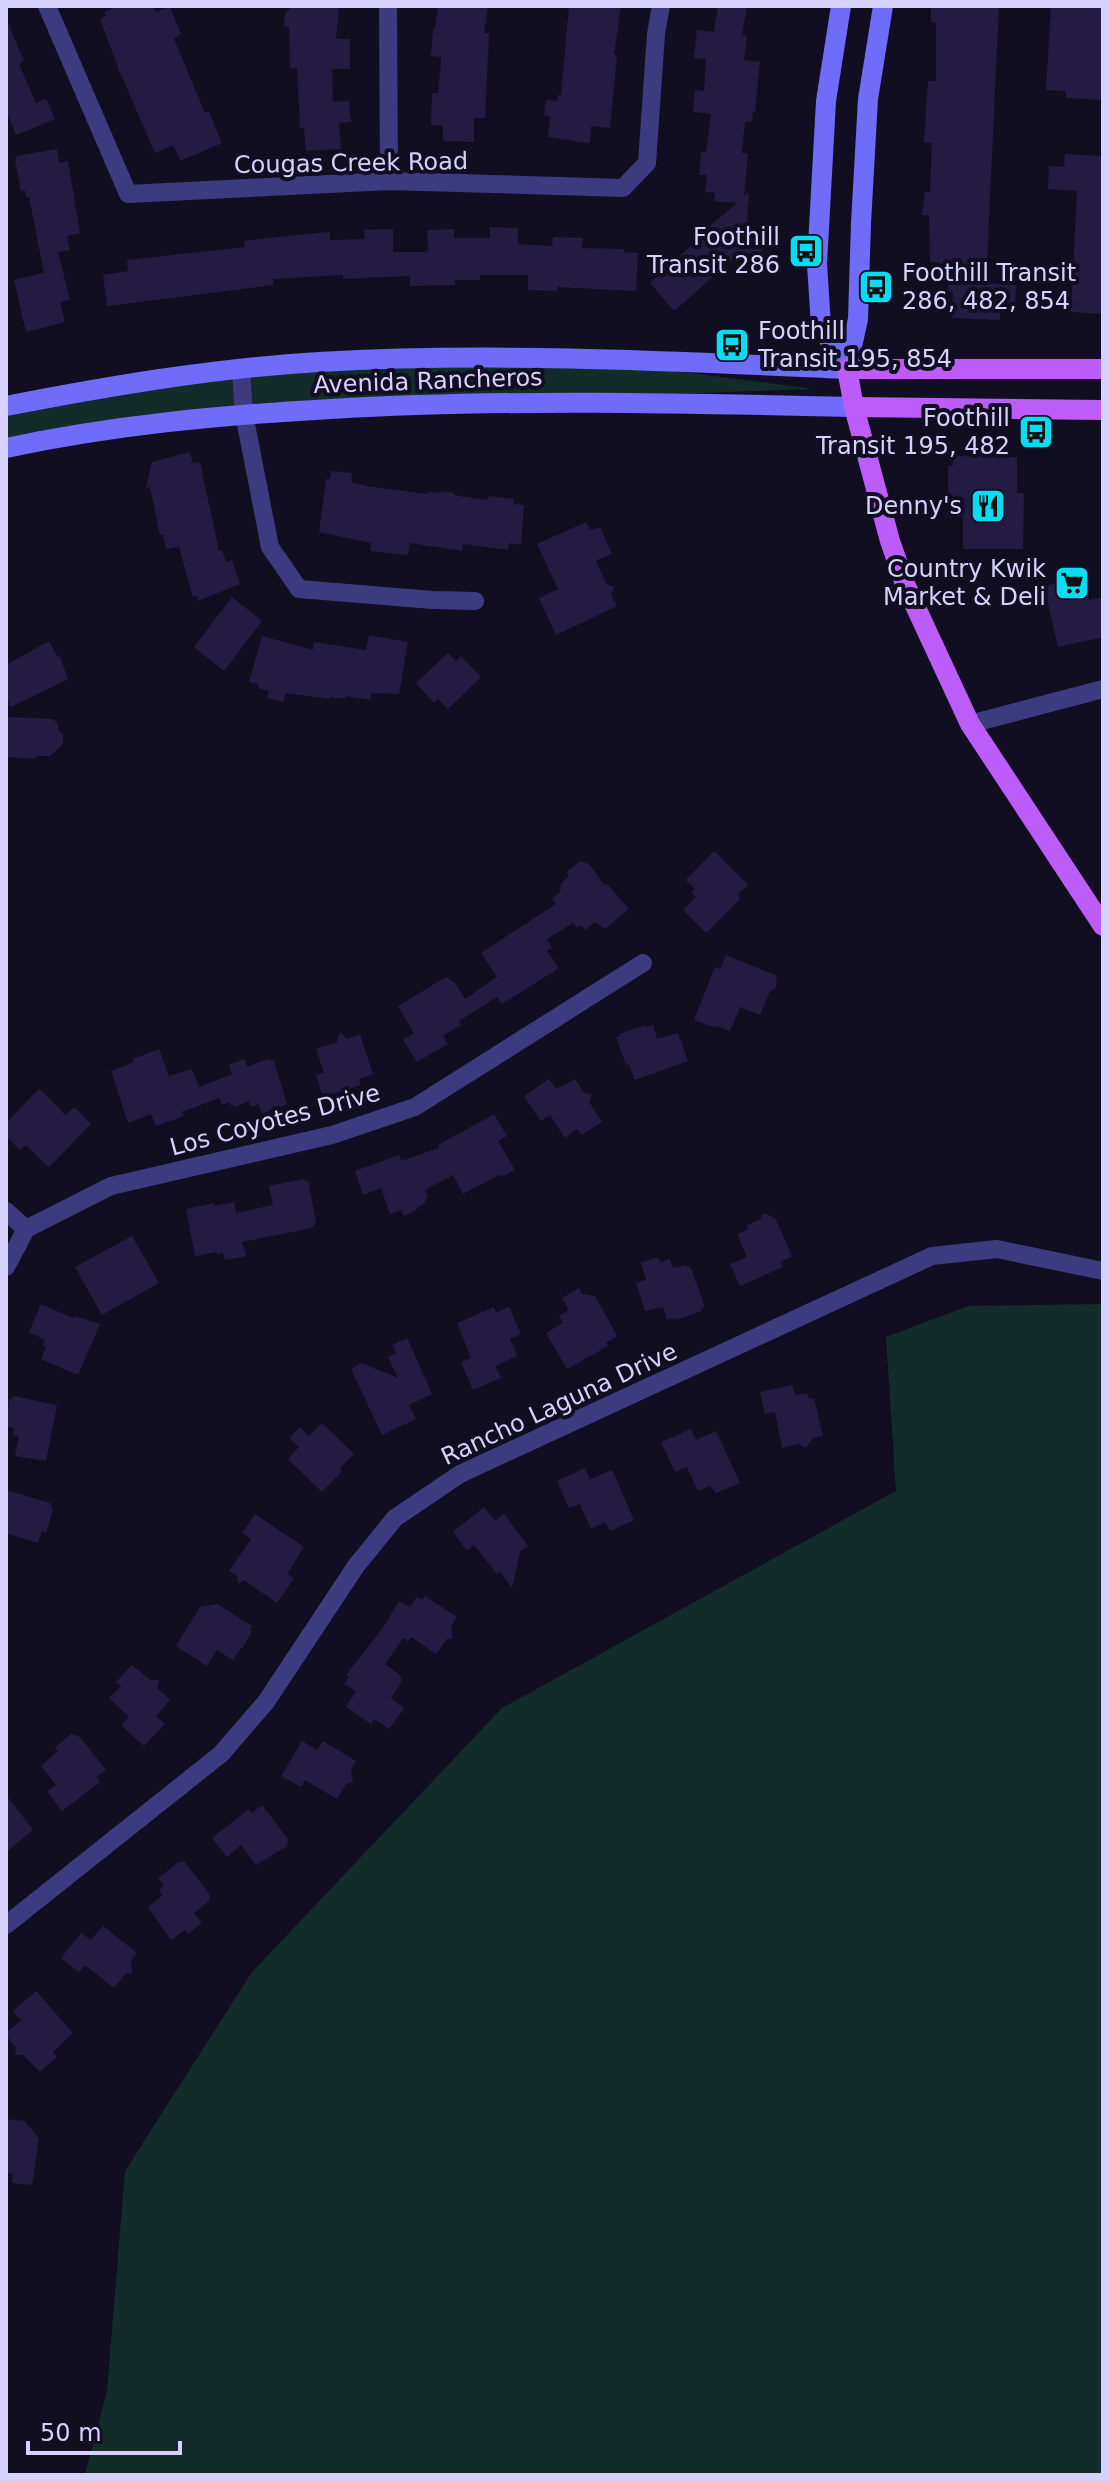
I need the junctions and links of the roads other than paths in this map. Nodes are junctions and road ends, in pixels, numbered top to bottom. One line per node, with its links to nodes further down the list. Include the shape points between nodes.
1 (47, 6): 6 (street, Cougas Creek Road, via 128,194)
2 (388, 6): 6 (street)
3 (661, 6): 6 (street, Cougas Creek Road, via 647,163 623,188)
4 (841, 6): 8 (main road, via 826,101 817,264 821,326)
5 (883, 6): 8 (main road, via 868,99 858,319)
6 (389, 181)
7 (241, 369): 8 (main road, Avenida Rancheros, via 474,356); 10 (main road, Avenida Rancheros); 13 (street)
8 (847, 369): 9 (main road); 11 (main road)
9 (1103, 369)
10 (6, 406)
11 (854, 407): 12 (main road); 13 (main road, Avenida Rancheros, via 414,404); 17 (main road, via 905,584)
12 (1103, 410)
13 (244, 414): 14 (main road, Avenida Rancheros, via 74,433); 15 (street, via 270,547 299,589)
14 (6, 448)
15 (475, 601)
16 (1103, 689): 17 (street)
17 (970, 724): 18 (main road)
18 (1103, 926)
19 (643, 963): 21 (street, Los Coyotes Drive, via 415,1107 332,1135 111,1186)
20 (6, 1211): 21 (street)
21 (26, 1229): 22 (street)
22 (6, 1267)
23 (1103, 1271): 24 (street, Rancho Laguna Drive, via 997,1249 932,1256 460,1474 395,1518 356,1566 266,1702 221,1754)
24 (6, 1925)

